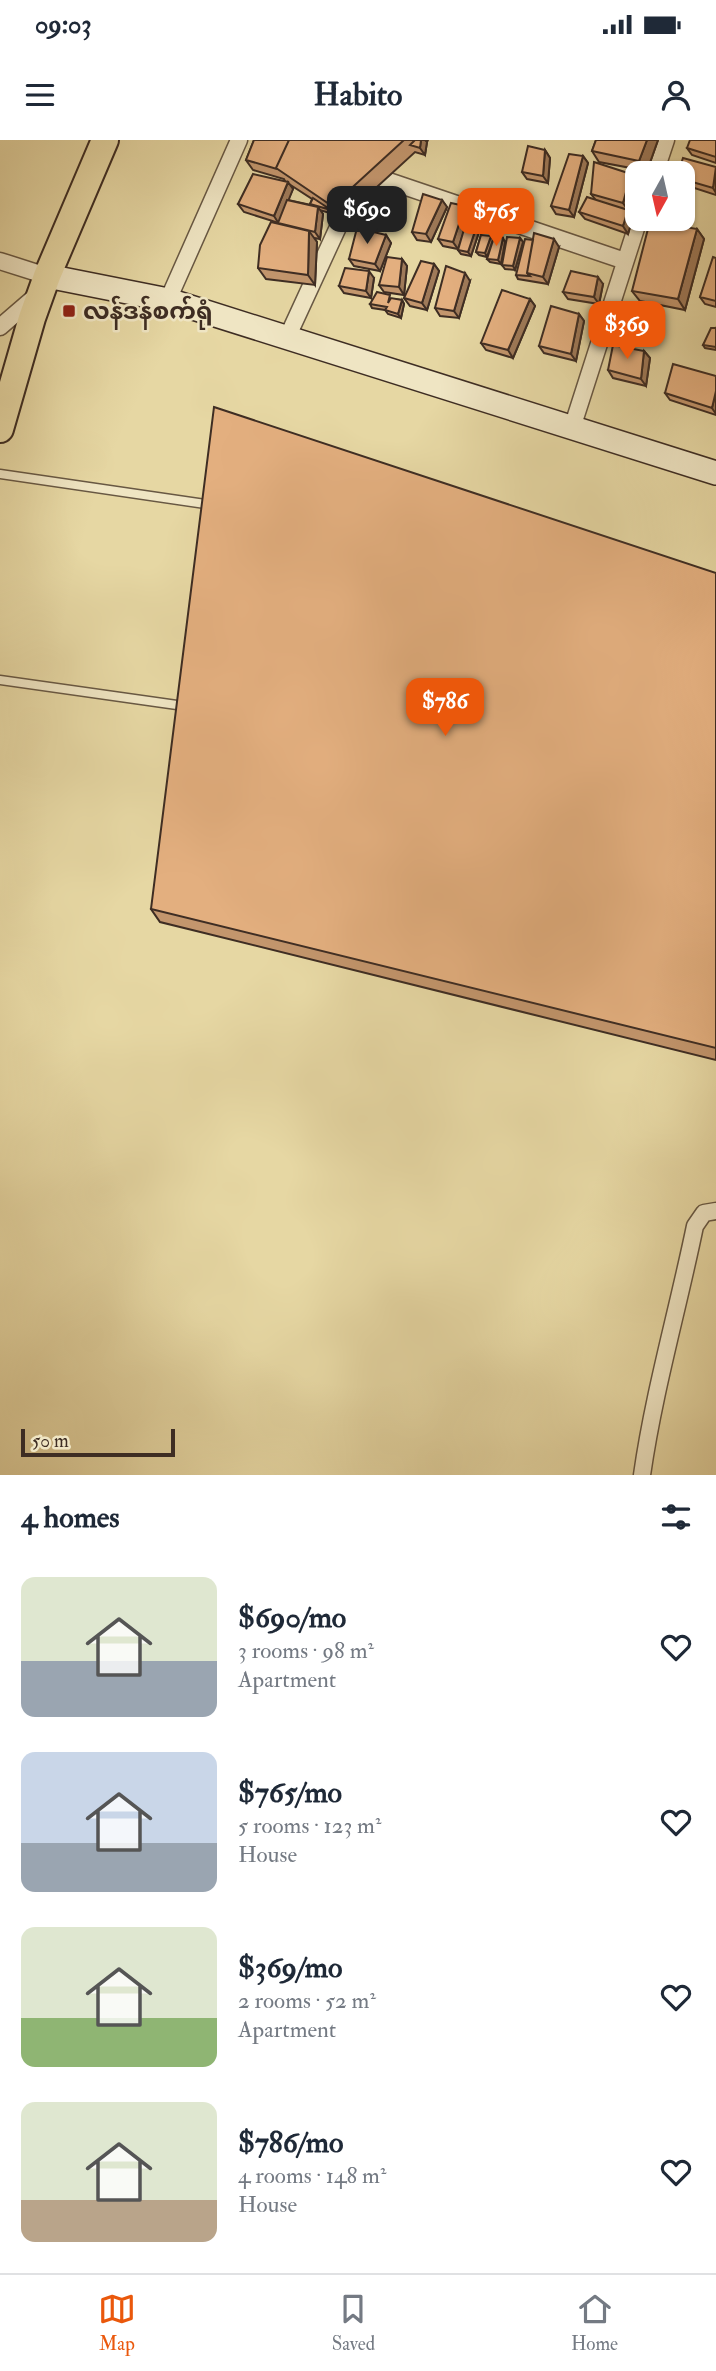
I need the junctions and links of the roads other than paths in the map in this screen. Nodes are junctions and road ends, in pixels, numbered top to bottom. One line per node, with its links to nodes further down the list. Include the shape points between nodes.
1 (105, 140): 8 (main road)
2 (239, 140): 9 (street)
3 (666, 140): 4 (street)
4 (659, 161)
5 (635, 231): 7 (street)
6 (0, 261): 8 (street)
7 (625, 261): 11 (street, via 366,167); 12 (street)
8 (44, 284): 9 (street); 10 (street); 13 (main road)
9 (168, 300): 11 (street)
10 (0, 327)
11 (287, 338): 12 (street)
12 (572, 428): 14 (street)
13 (0, 429)
14 (716, 473)
15 (0, 474): 16 (lane)
16 (217, 505)
17 (0, 680): 18 (lane)
18 (191, 707)
19 (716, 1211): 20 (street, via 704,1213 695,1226 649,1425)
20 (642, 1475)

